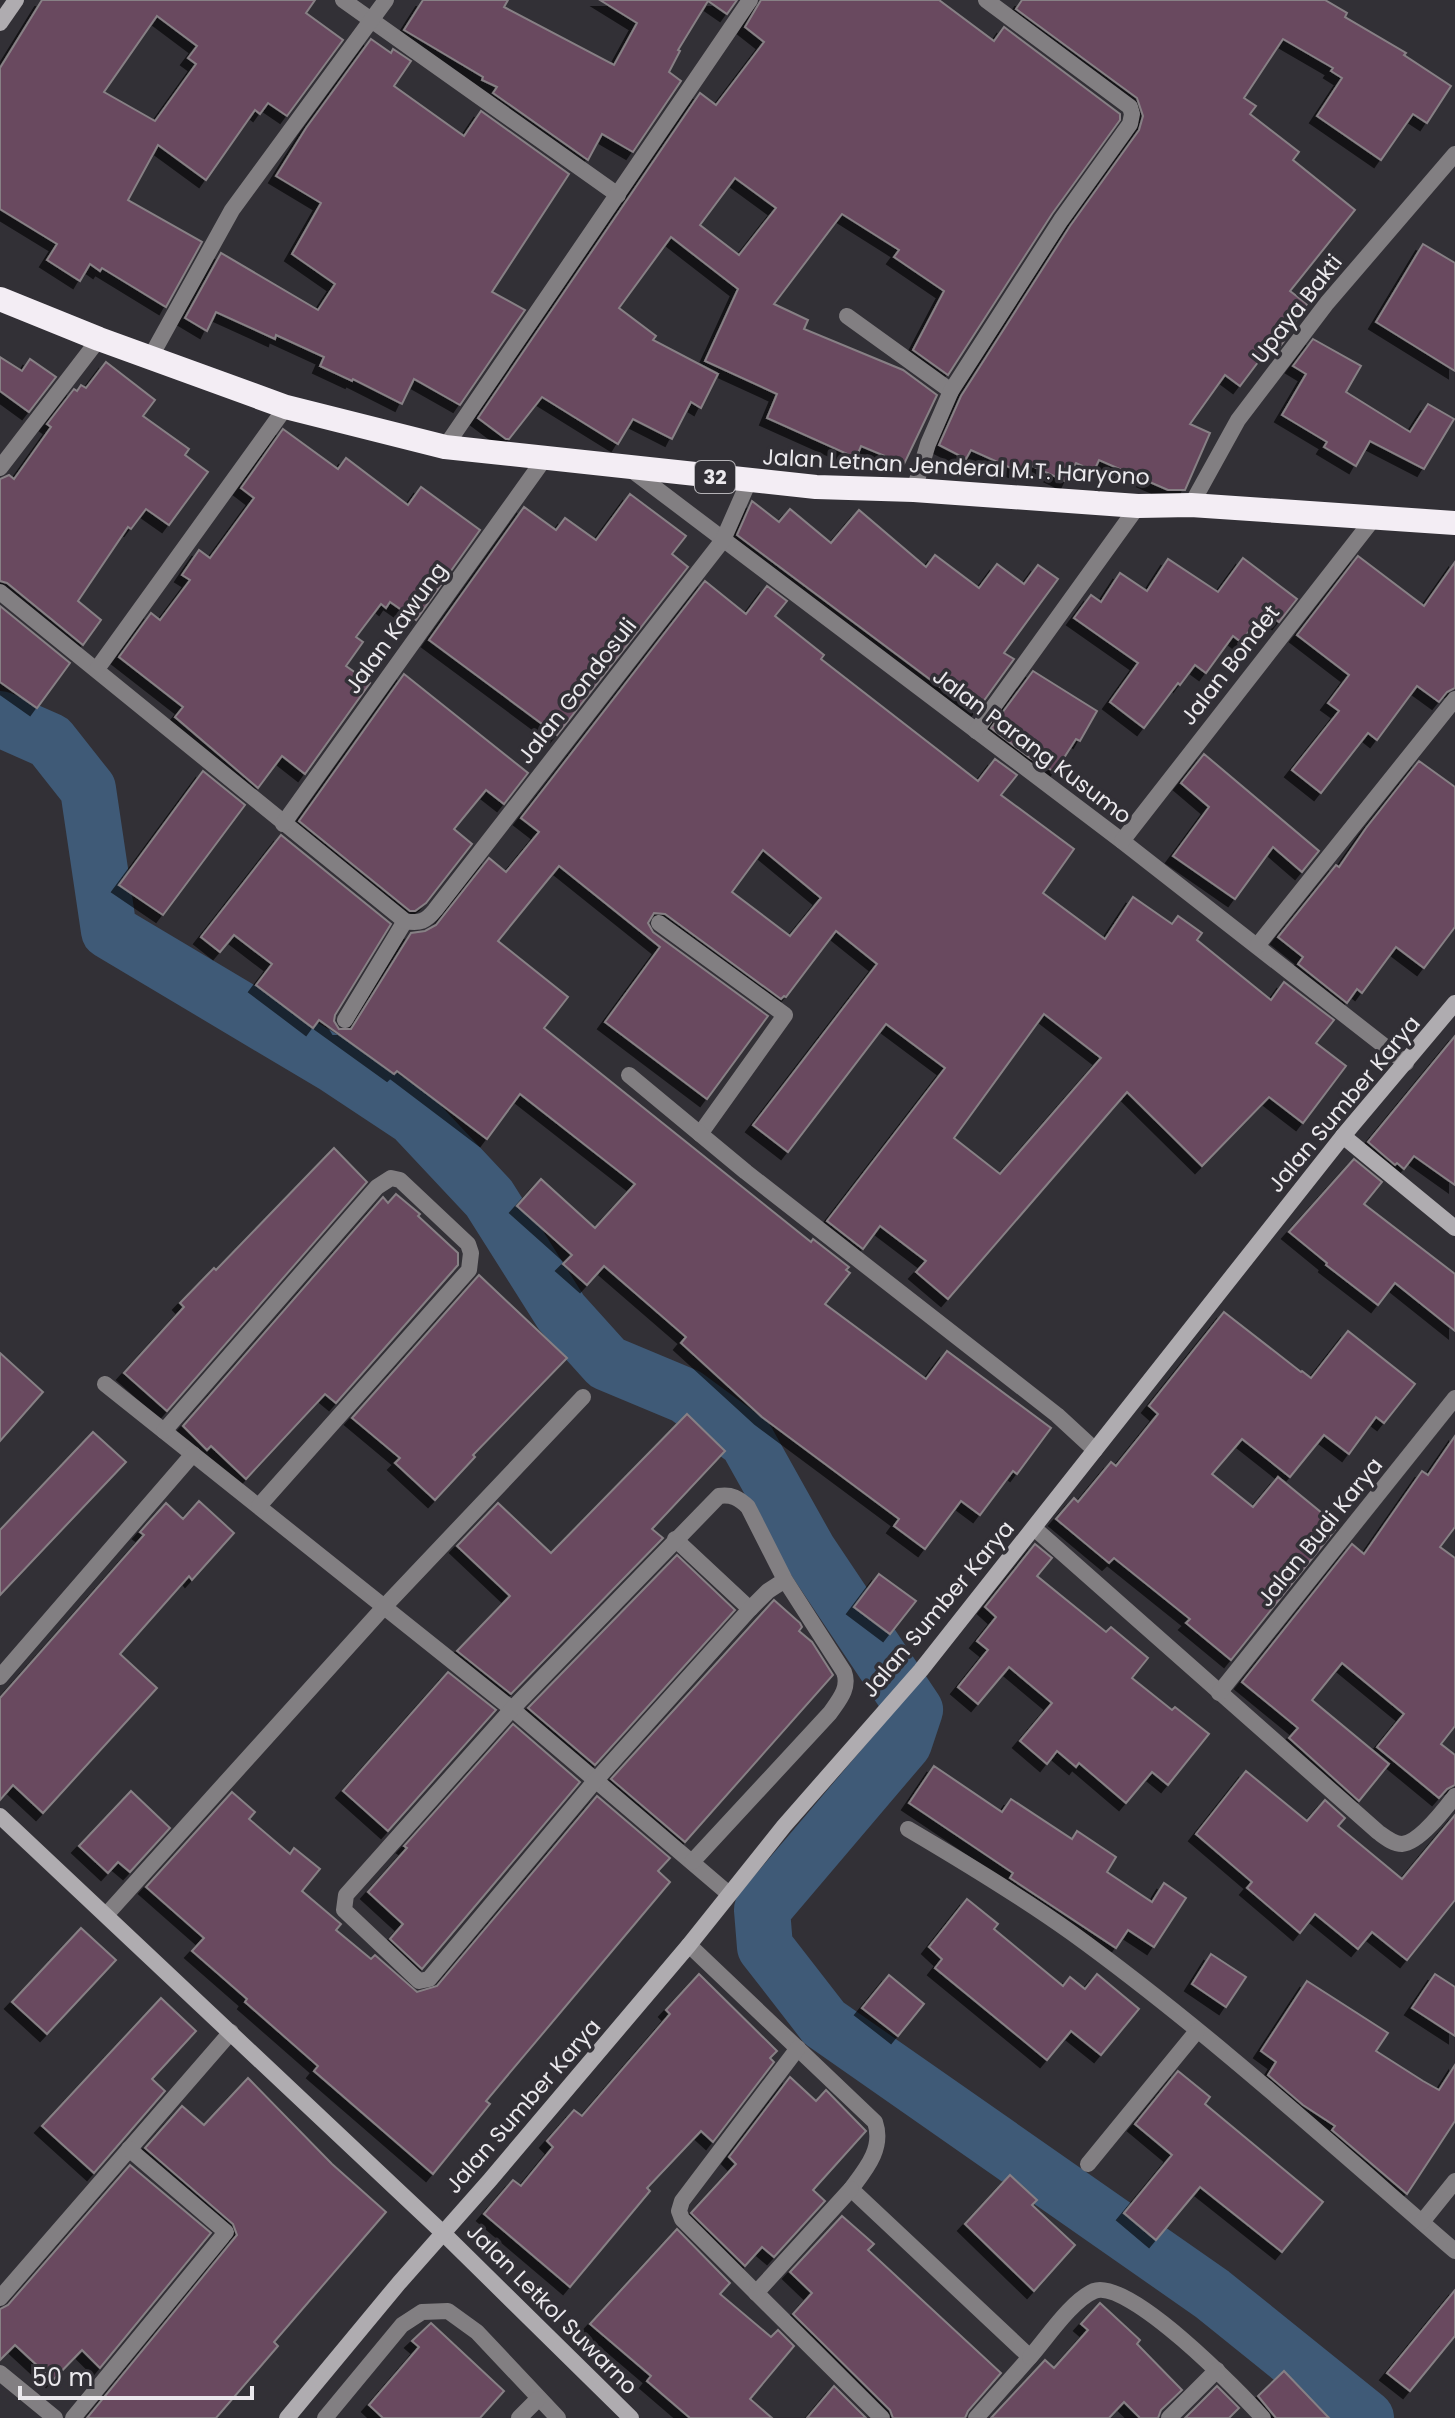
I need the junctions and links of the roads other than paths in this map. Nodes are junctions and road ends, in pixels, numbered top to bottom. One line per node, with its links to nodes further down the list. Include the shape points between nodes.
1 (16, 0): 7 (street)
2 (343, 0): 6 (street)
3 (386, 0): 6 (street)
4 (750, 0): 9 (street)
5 (986, 0): 14 (street, via 1130,107 1132,114)
6 (372, 20): 9 (street); 13 (street, via 232,210)
7 (0, 23)
8 (1455, 154): 22 (street, Upaya Bakti, via 1327,303 1238,420)
9 (618, 195): 16 (street)
10 (0, 299): 12 (highway, Jalan Letnan Jenderal M.T. Haryono / 32)
11 (847, 316): 14 (street)
12 (99, 339): 13 (highway, Jalan Letnan Jenderal M.T. Haryono / 32); 18 (street)
13 (150, 358): 15 (highway, Jalan Letnan Jenderal M.T. Haryono / 32)
14 (951, 391): 21 (street)
15 (286, 407): 16 (highway, Jalan Letnan Jenderal M.T. Haryono / 32); 28 (street)
16 (445, 447): 17 (highway, Jalan Letnan Jenderal M.T. Haryono / 32)
17 (545, 458): 19 (highway, Jalan Letnan Jenderal M.T. Haryono / 32); 31 (street, Jalan Kawung)
18 (0, 468)
19 (629, 468): 20 (highway, Jalan Letnan Jenderal M.T. Haryono / 32); 26 (street, Jalan Parang Kusumo)
20 (749, 481): 21 (highway, Jalan Letnan Jenderal M.T. Haryono / 32); 26 (street, Jalan Gondosuli)
21 (914, 490): 23 (highway, Jalan Letnan Jenderal M.T. Haryono / 32)
22 (1191, 505): 23 (highway, Jalan Letnan Jenderal M.T. Haryono / 32); 24 (highway, Jalan Letnan Jenderal M.T. Haryono / 32)
23 (1138, 506): 30 (street)
24 (1374, 518): 25 (highway, Jalan Letnan Jenderal M.T. Haryono / 32); 32 (street, Jalan Bondet)
25 (1455, 523)
26 (723, 540): 30 (street, Jalan Parang Kusumo); 33 (street, Jalan Gondosuli, via 426,921)
27 (0, 592): 28 (street)
28 (97, 669): 31 (street)
29 (1455, 699): 35 (street)
30 (976, 731): 32 (street, Jalan Parang Kusumo)
31 (283, 824): 33 (street)
32 (1122, 841): 35 (street, Jalan Parang Kusumo)
33 (405, 921): 37 (street)
34 (659, 923): 40 (street, via 785,1015)
35 (1257, 946): 38 (street, Jalan Parang Kusumo)
36 (1455, 1003): 38 (street, Jalan Sumber Karya)
37 (345, 1020)
38 (1406, 1063): 41 (street, Jalan Sumber Karya)
39 (629, 1075): 40 (street)
40 (700, 1134): 47 (street)
41 (1343, 1136): 42 (street); 47 (street, Jalan Sumber Karya)
42 (1455, 1228)
43 (105, 1384): 46 (street)
44 (583, 1397): 53 (street)
45 (1455, 1398): 56 (street, Jalan Budi Karya)
46 (164, 1431): 48 (street); 49 (street, via 377,1187 391,1178 400,1180 468,1244 469,1270)
47 (1095, 1450): 50 (street, Jalan Sumber Karya)
48 (193, 1454): 49 (street); 55 (street)
49 (259, 1506): 53 (street)
50 (1034, 1528): 56 (street); 63 (street, Jalan Sumber Karya, via 921,1670)
51 (675, 1539): 52 (street, via 719,1496 728,1495 748,1507); 54 (street); 57 (street)
52 (785, 1580): 54 (street); 62 (street, via 844,1672 845,1691)
53 (384, 1607): 57 (street); 64 (street)
54 (750, 1609): 58 (street)
55 (0, 1677)
56 (1219, 1693): 59 (street, via 1378,1832 1400,1844 1419,1836)
57 (512, 1709): 58 (street); 58 (street, via 346,1895 344,1910 419,1981 429,1979)
58 (595, 1781): 62 (street)
59 (1455, 1796)
60 (0, 1816): 64 (street, Jalan Letkol Suwarno)
61 (908, 1829): 66 (street, via 1073,1934)
62 (692, 1862): 63 (street)
63 (729, 1894): 65 (street, Jalan Sumber Karya)
64 (107, 1914): 67 (street, Jalan Letkol Suwarno)
65 (689, 1945): 68 (street); 74 (street, Jalan Sumber Karya)
66 (1197, 2031): 70 (street); 73 (street)
67 (231, 2032): 69 (street); 74 (street, Jalan Letkol Suwarno)
68 (798, 2048): 72 (street, via 875,2122 876,2148); 76 (street, via 679,2211)
69 (129, 2149): 77 (street); 83 (street, via 226,2232)
70 (1088, 2164)
71 (1455, 2181): 73 (street)
72 (851, 2189): 76 (street); 78 (street)
73 (1422, 2222): 75 (street)
74 (442, 2232): 84 (street, Jalan Sumber Karya); 88 (street, Jalan Letkol Suwarno)
75 (1455, 2251)
76 (756, 2293): 89 (street)
77 (0, 2298)
78 (1030, 2357): 79 (street, via 1080,2301 1107,2289 1148,2310); 90 (street)
79 (1217, 2370): 91 (street); 92 (street)
80 (0, 2373): 82 (street)
81 (538, 2399): 85 (street, via 477,2332 448,2311 422,2312 402,2325); 86 (street); 87 (street)
82 (55, 2418)
83 (73, 2418)
84 (287, 2418)
85 (325, 2418)
86 (519, 2418)
87 (558, 2418)
88 (631, 2418)
89 (882, 2418)
90 (976, 2418)
91 (1169, 2418)
92 (1263, 2418)

